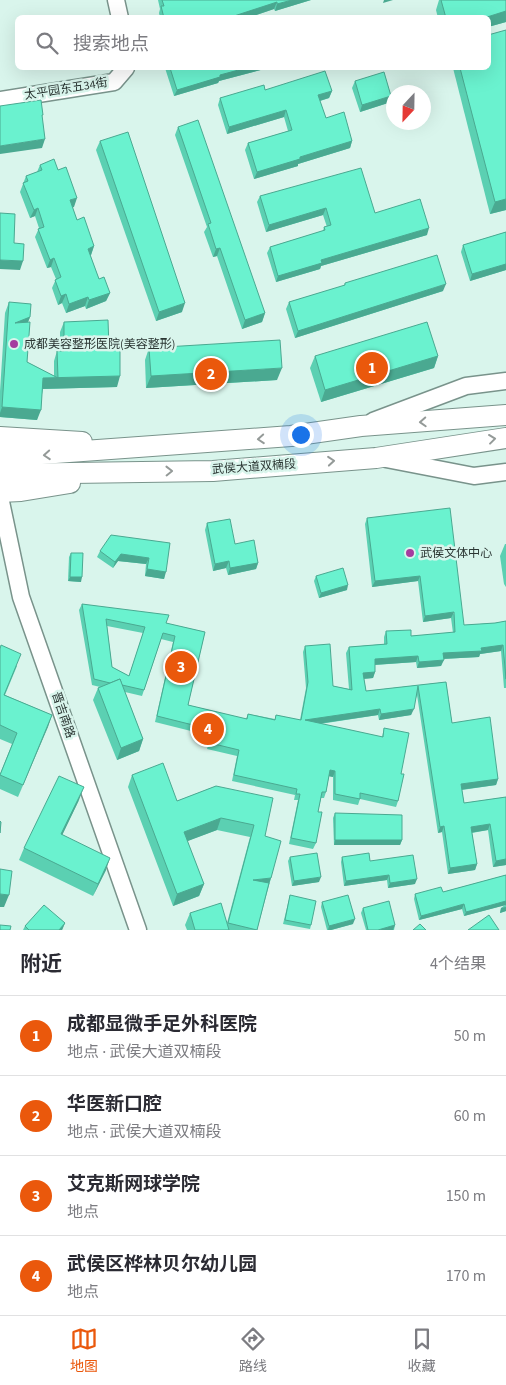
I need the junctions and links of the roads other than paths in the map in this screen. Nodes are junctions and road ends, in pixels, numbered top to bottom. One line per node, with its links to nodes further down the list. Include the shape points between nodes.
1 (116, 0): 2 (street)
2 (119, 15)
3 (124, 70): 4 (street, 太平园东五34街, via 114,82)
4 (0, 100)
5 (506, 381): 7 (street, via 466,386)
6 (506, 415): 7 (main road, 武侯大道双楠段, one-way to 7)
7 (361, 426): 10 (main road, 武侯大道双楠段, one-way to 10, via 292,436)
8 (0, 437): 10 (main road)
9 (506, 438): 11 (main road, 武侯大道双楠段, one-way to 9)
10 (146, 447): 12 (main road, 武侯大道双楠段, one-way to 12)
11 (376, 458): 13 (main road, 武侯大道双楠段, one-way to 11, via 213,470); 14 (street, via 474,476)
12 (8, 465): 13 (main road, 武侯大道双楠段)
13 (132, 472): 15 (main road)
14 (506, 472)
15 (0, 492)
16 (0, 497): 17 (street, 晋吉南路, via 21,597)
17 (138, 930)

